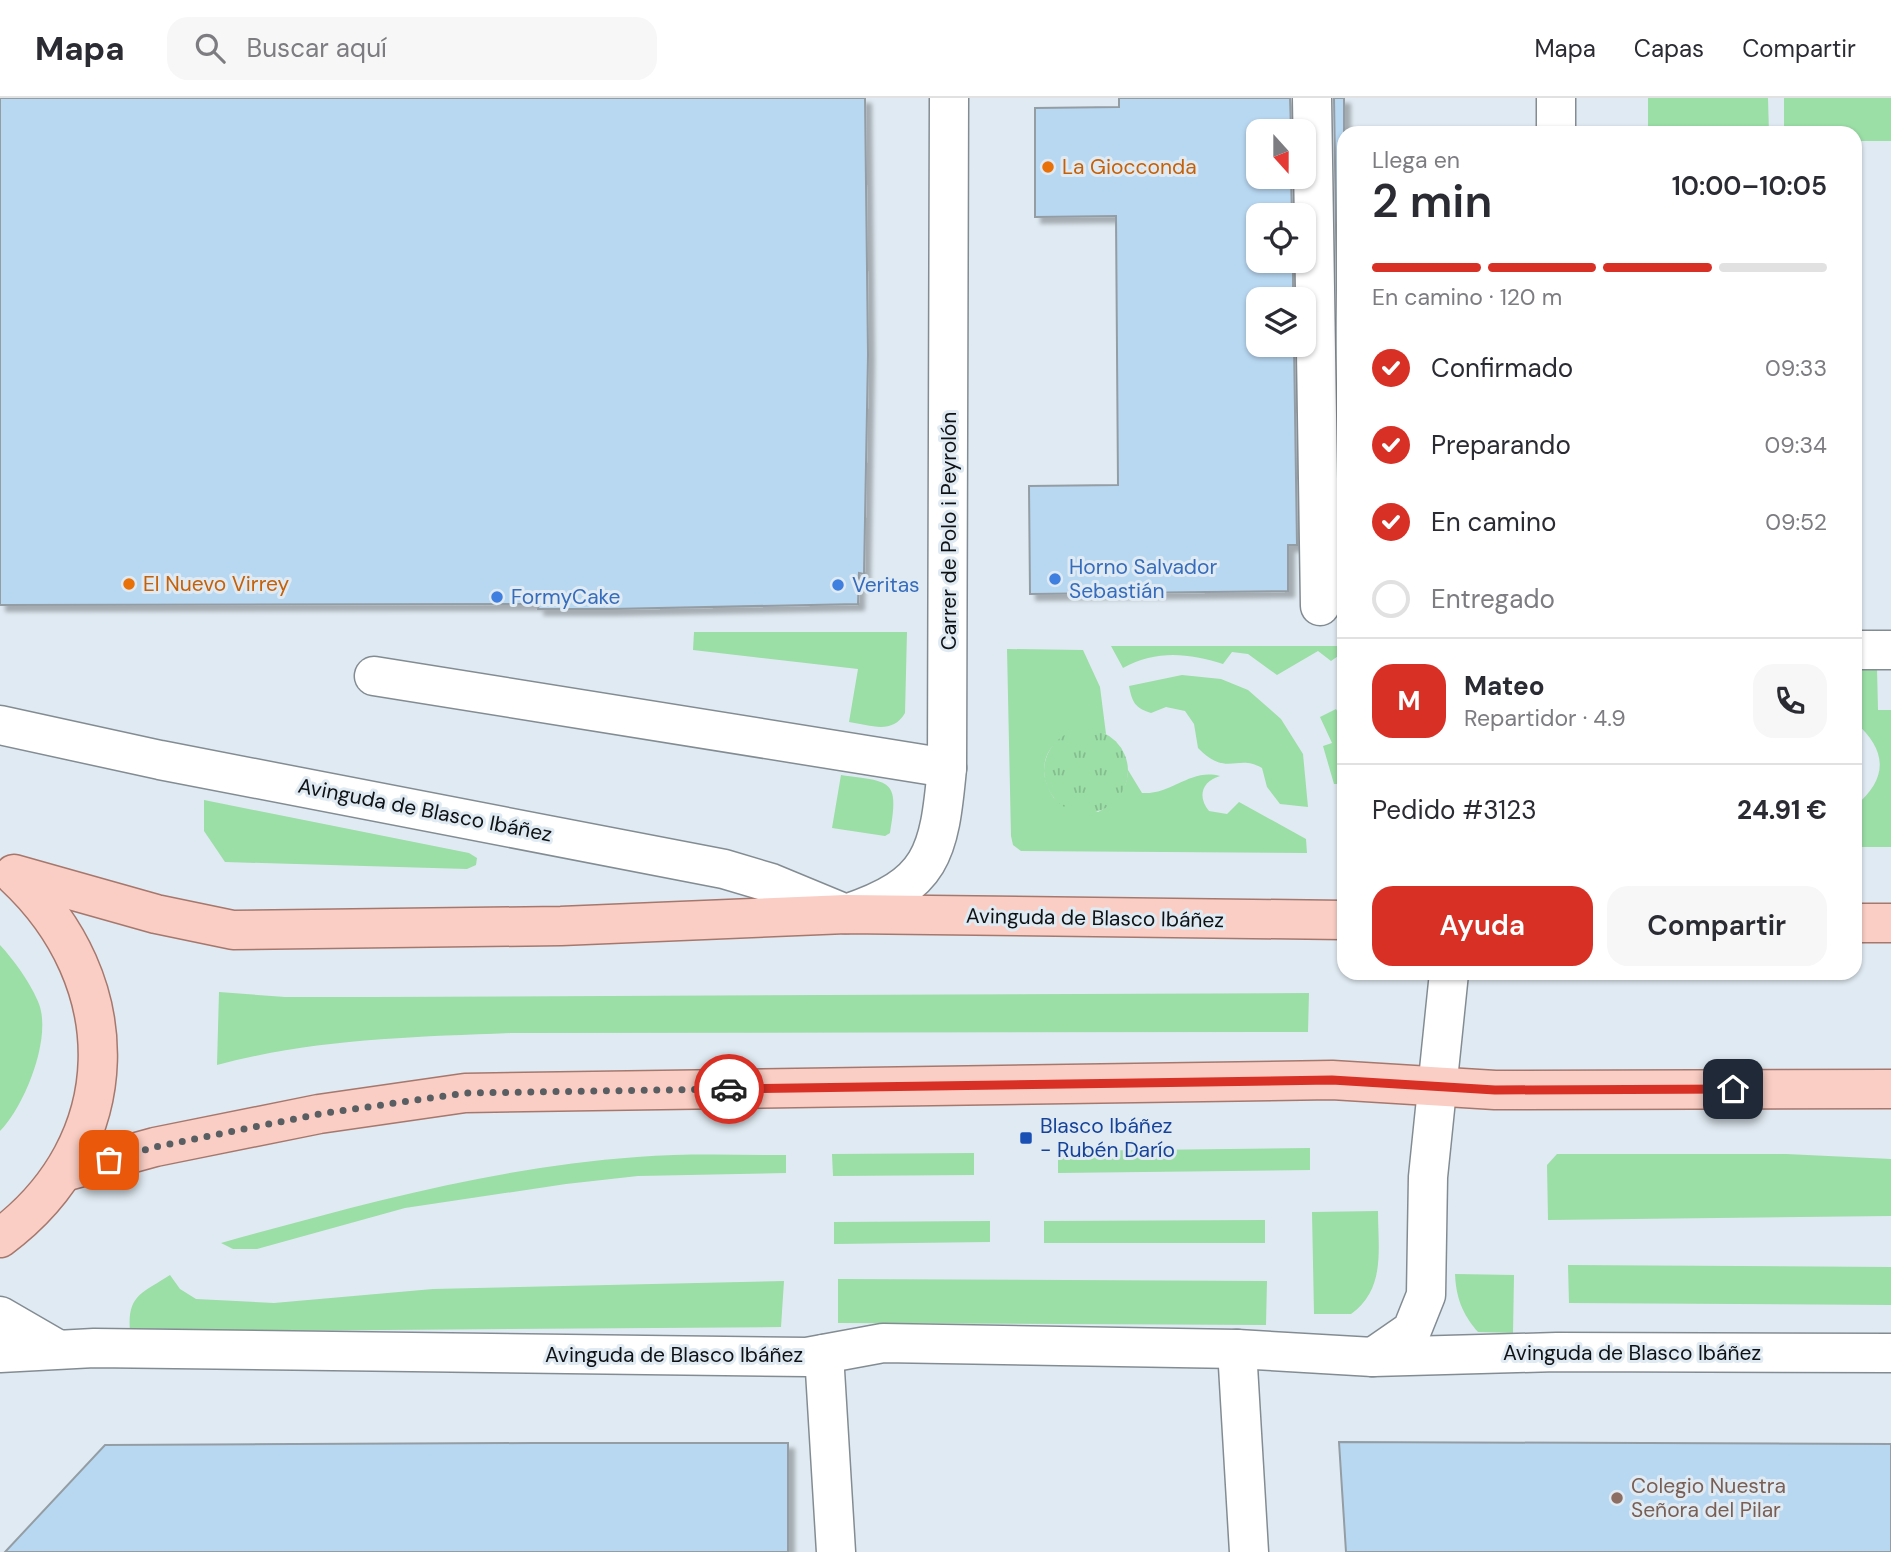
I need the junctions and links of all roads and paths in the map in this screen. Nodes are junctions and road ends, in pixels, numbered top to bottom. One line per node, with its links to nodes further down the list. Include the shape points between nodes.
1 (949, 98): 10 (street, Carrer de Polo i Peyrolón)
2 (1312, 98): 5 (street)
3 (1556, 98): 4 (street)
4 (1556, 126)
5 (1320, 606)
6 (1862, 650): 7 (street)
7 (1891, 650)
8 (374, 676): 10 (street)
9 (0, 725): 12 (street, Avinguda de Blasco Ibáñez, via 724,869)
10 (947, 768): 12 (street, Carrer de Polo i Peyrolón, via 942,827 921,875 881,902)
11 (7, 869): 12 (main road, Avinguda de Blasco Ibáñez, via 233,930 561,926); 19 (main road, Avinguda de Blasco Ibáñez, via 41,900 63,929 92,996 98,1032 92,1104)
12 (846, 914): 13 (main road, Avinguda de Blasco Ibáñez)
13 (1337, 920)
14 (1862, 923): 15 (main road)
15 (1891, 923)
16 (1448, 980): 17 (street)
17 (1437, 1088): 18 (main road); 19 (main road, via 1332,1080 465,1093 319,1114 155,1147); 27 (street, via 1428,1177 1426,1295 1412,1330)
18 (1891, 1089)
19 (64, 1172): 20 (main road, Avinguda de Blasco Ibáñez, via 43,1200)
20 (0, 1238)
21 (0, 1316): 22 (street, Avinguda de Blasco Ibáñez)
22 (57, 1349): 24 (street, Avinguda de Blasco Ibáñez); 26 (street, Avinguda de Blasco Ibáñez)
23 (1237, 1349): 26 (street, Avinguda de Blasco Ibáñez, via 883,1343); 27 (street, Avinguda de Blasco Ibáñez); 29 (street)
24 (0, 1353)
25 (1891, 1353): 27 (street, Avinguda de Blasco Ibáñez, via 1558,1352)
26 (824, 1354): 28 (street)
27 (1373, 1357)
28 (836, 1552)
29 (1249, 1552)

